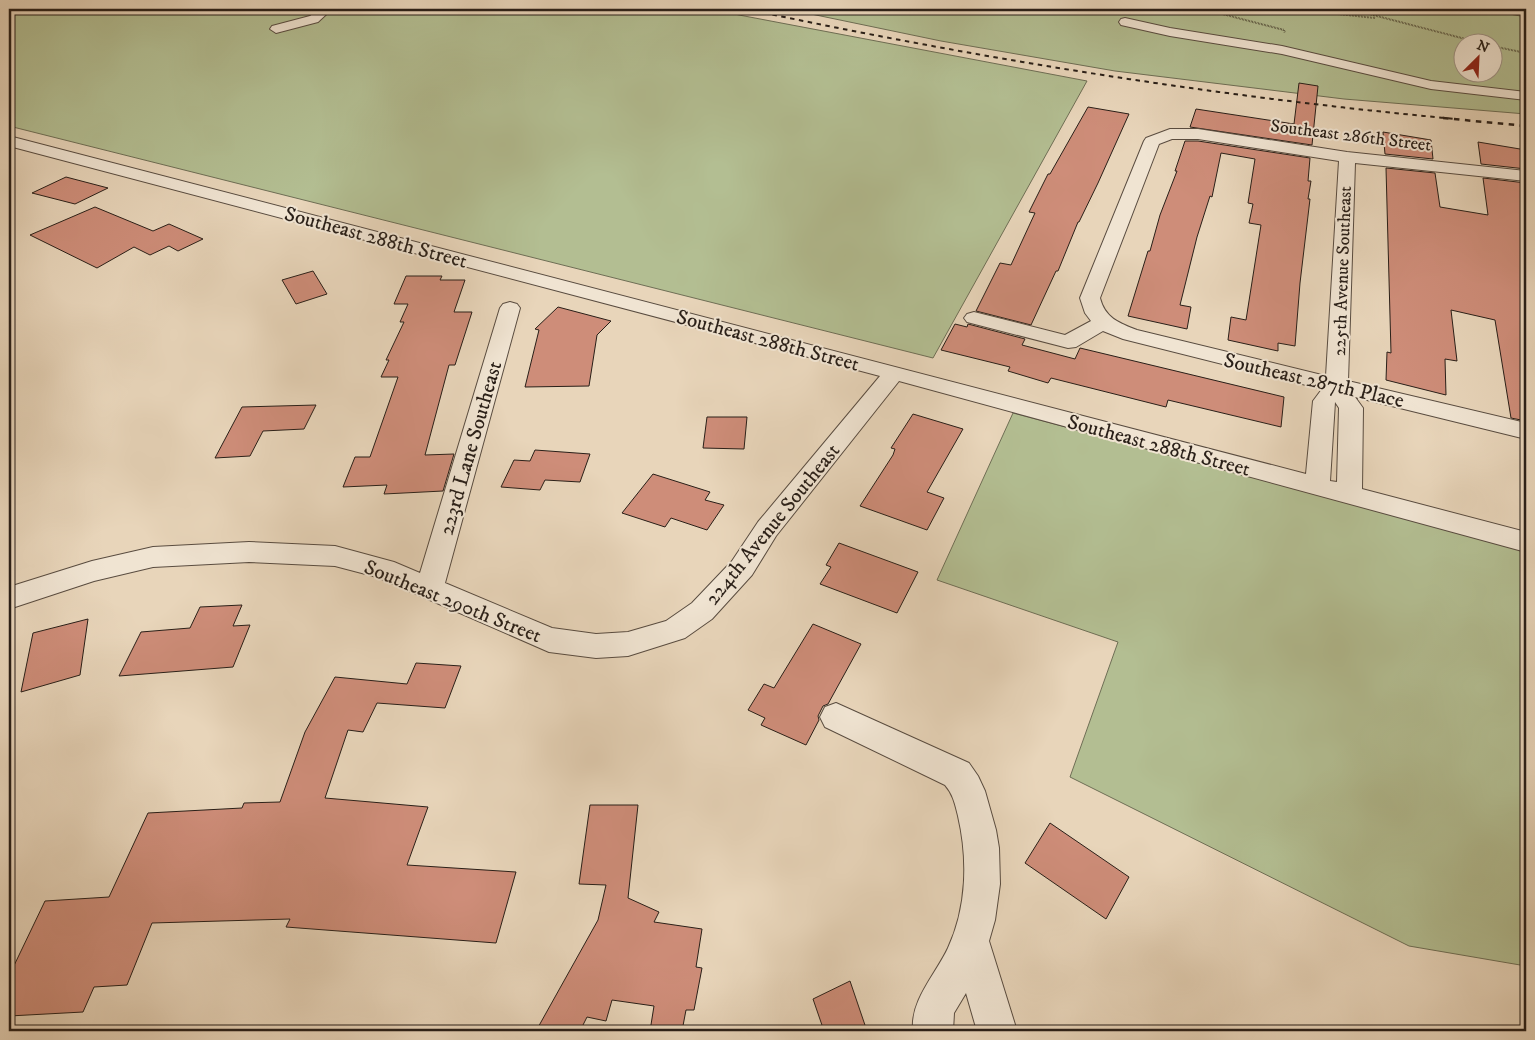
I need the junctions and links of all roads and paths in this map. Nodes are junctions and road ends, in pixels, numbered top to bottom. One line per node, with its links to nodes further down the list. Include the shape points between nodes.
1 (139, 9): 6 (street)
2 (326, 9): 9 (street, via 314,19)
3 (1203, 9): 10 (path, via 1284,30)
4 (1291, 9): 7 (path)
5 (1350, 9): 7 (path)
6 (9, 10)
7 (1382, 18): 11 (path)
8 (1125, 22): 14 (street, via 1282,50 1431,85)
9 (276, 29)
10 (1285, 33)
11 (1452, 36)
12 (1502, 48): 13 (path)
13 (1526, 53)
14 (1526, 96)
15 (9, 141): 21 (street, Southeast 288th Street)
16 (1347, 157): 17 (street, Southeast 286th Street); 20 (street, Southeast 286th Street, via 1198,134 1170,134 1152,141 1090,298 1092,312); 22 (street, 225th Avenue Southeast)
17 (1526, 176)
18 (510, 308): 27 (street, 223rd Lane Southeast)
19 (974, 318): 20 (street, via 1068,342)
20 (1103, 323): 22 (street, Southeast 287th Place, via 1148,340)
21 (894, 373): 24 (street, Southeast 288th Street); 29 (street, 224th Avenue Southeast, via 767,529 742,568 702,610 675,630)
22 (1337, 386): 23 (street, Southeast 287th Place); 24 (street, 225th Avenue Southeast, via 1324,401); 25 (street, 225th Avenue Southeast, via 1351,408)
23 (1526, 431)
24 (1317, 488): 25 (street, Southeast 288th Street)
25 (1349, 496): 26 (street, Southeast 288th Street)
26 (1526, 542)
27 (430, 589): 28 (street, Southeast 290th Street, via 384,569 335,556 249,552 153,557 92,571); 29 (street, Southeast 290th Street, via 549,640 596,646)
28 (9, 598)
29 (628, 644)
30 (836, 717): 31 (street, via 957,774 967,786 978,825 983,875 981,902)
31 (970, 942): 32 (street, via 932,1015); 33 (street)
32 (933, 1031)
33 (997, 1031)

